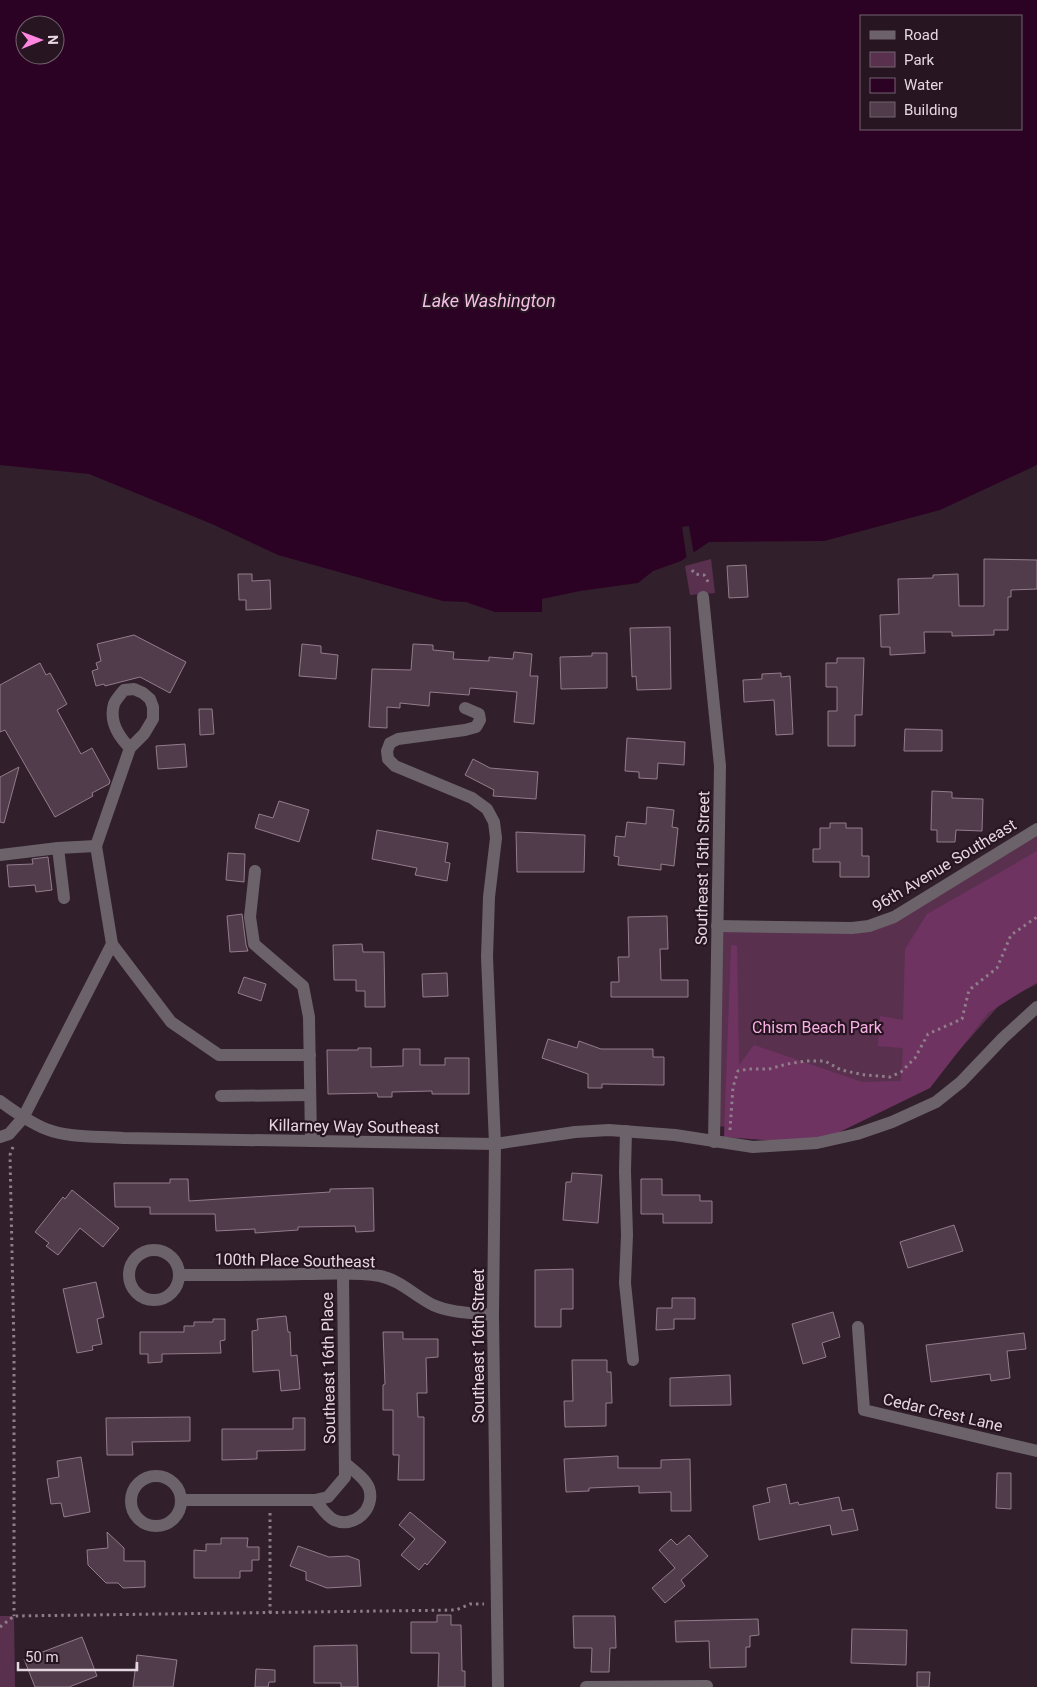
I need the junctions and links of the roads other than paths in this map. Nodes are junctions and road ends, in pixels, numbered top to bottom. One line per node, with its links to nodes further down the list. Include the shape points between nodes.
1 (703, 597): 10 (street, Southeast 15th Street, via 720,766)
2 (465, 708): 22 (street, Southeast 16th Street, via 479,714 476,727 398,739 390,743 387,751 388,759 395,766 472,798 487,809 494,822 496,838 487,947)
3 (130, 748): 5 (street)
4 (1037, 829): 10 (street, 96th Avenue Southeast, via 884,922 852,928)
5 (96, 846): 6 (street); 11 (street)
6 (58, 848): 7 (street); 9 (street)
7 (0, 855)
8 (255, 871): 13 (street, via 250,917 254,944 303,986 309,1017)
9 (64, 898)
10 (717, 926): 21 (street, Southeast 15th Street)
11 (112, 944): 13 (street, via 171,1022 219,1055); 17 (street)
12 (1037, 1007): 21 (street, Killarney Way Southeast, via 961,1082 936,1102 892,1122 817,1143 753,1147)
13 (310, 1056): 14 (street)
14 (310, 1095): 15 (street); 20 (street)
15 (220, 1096)
16 (0, 1101): 17 (street, Killarney Way Southeast)
17 (23, 1118): 19 (street, via 9,1134); 20 (street, Killarney Way Southeast, via 48,1130 75,1135)
18 (626, 1131): 21 (street, Killarney Way Southeast); 22 (street, Killarney Way Southeast, via 575,1132); 27 (street, via 625,1283)
19 (0, 1137)
20 (311, 1141): 22 (street, Killarney Way Southeast)
21 (714, 1142)
22 (495, 1144): 25 (street, Southeast 16th Street)
23 (343, 1274): 24 (street, 100th Place Southeast); 25 (street, 100th Place Southeast, via 390,1278 435,1306); 29 (street, Southeast 16th Place)
24 (179, 1275)
25 (493, 1315): 33 (street, Southeast 16th Street)
26 (858, 1327): 28 (street, Cedar Crest Lane, via 864,1410)
27 (633, 1360)
28 (1037, 1451)
29 (345, 1463): 31 (street, Southeast 16th Place, via 344,1477 336,1488 328,1497); 31 (street, Southeast 16th Place, via 369,1488 370,1503 362,1516 349,1522 335,1520)
30 (181, 1500): 31 (street)
31 (315, 1500)
32 (706, 1686): 34 (street)
33 (498, 1687)
34 (586, 1687)

